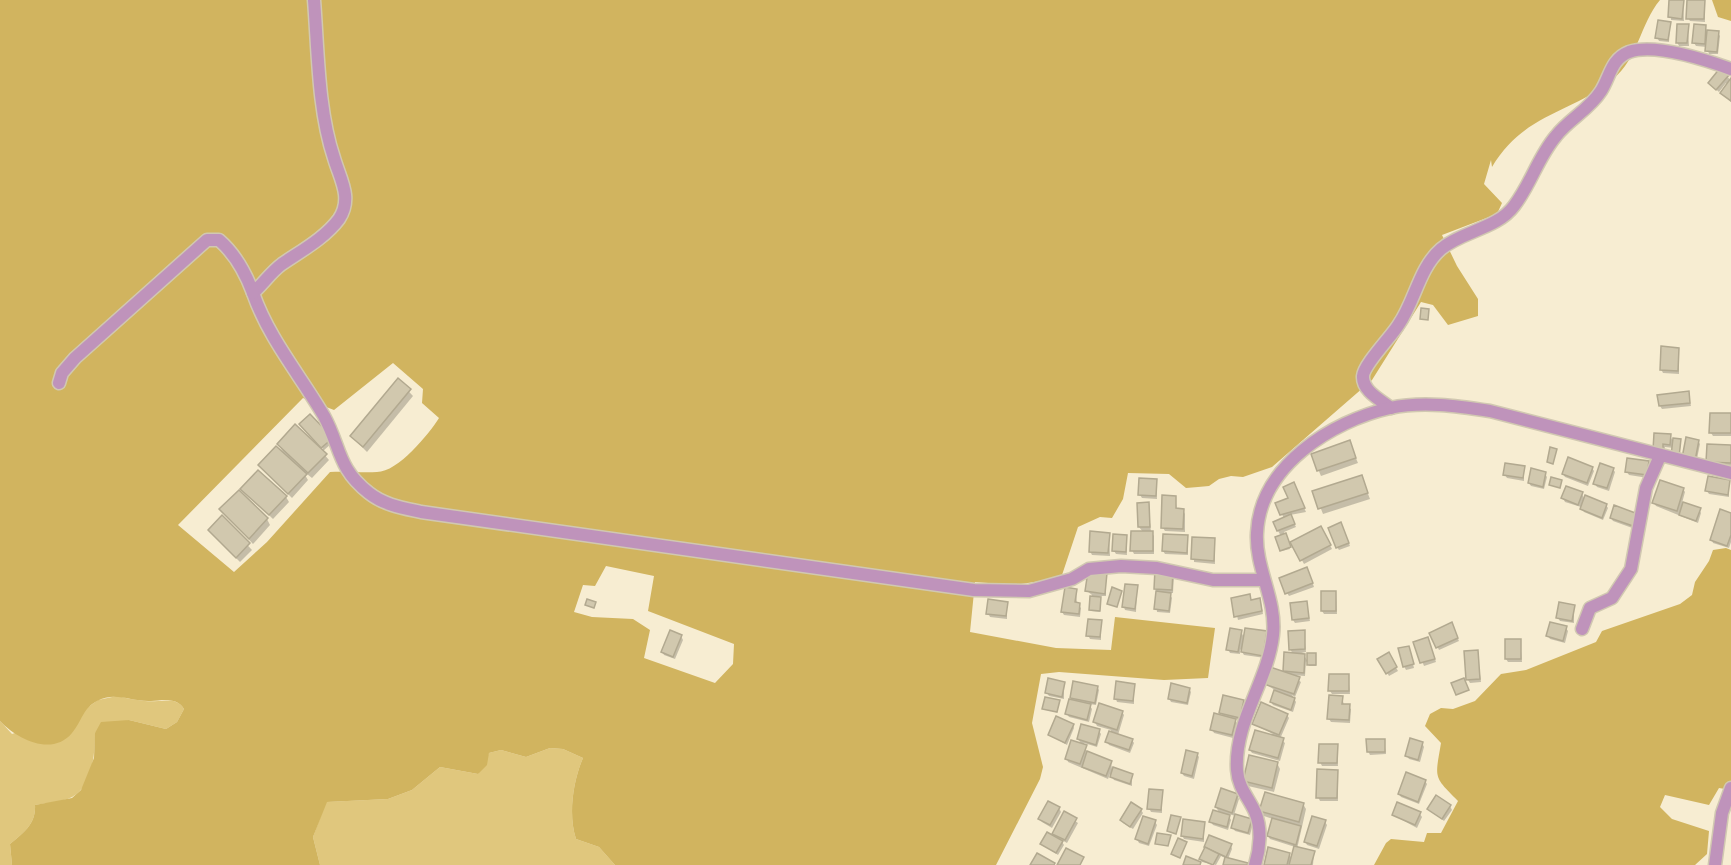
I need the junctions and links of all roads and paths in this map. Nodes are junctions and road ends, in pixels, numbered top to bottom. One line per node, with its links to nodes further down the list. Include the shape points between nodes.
1 (314, 0): 3 (street, via 322,107 346,205 333,226 280,265)
2 (1731, 69): 5 (street, via 1660,51 1631,52 1621,57 1611,67 1600,92 1547,147 1512,209 1502,218 1449,242 1429,262 1402,321 1363,373 1368,390)
3 (253, 293): 4 (street, via 225,245 219,240 207,240 75,358); 8 (street, via 261,316 330,429 340,460 368,492 390,504 420,512 974,590 1029,591 1050,587 1089,569 1121,566 1157,568 1213,580)
4 (59, 382)
5 (1391, 408): 6 (street, via 1418,405 1490,411); 8 (street, via 1368,414 1315,441 1279,474 1261,509 1256,533)
6 (1660, 456): 7 (street); 9 (street, via 1646,488 1631,568 1612,598 1590,608)
7 (1731, 473)
8 (1264, 580): 12 (street, via 1272,608 1272,646 1248,711 1237,760 1239,780 1258,822)
9 (1582, 629)
10 (1731, 788): 11 (street)
11 (1727, 804): 13 (street)
12 (1255, 865)
13 (1715, 865)

